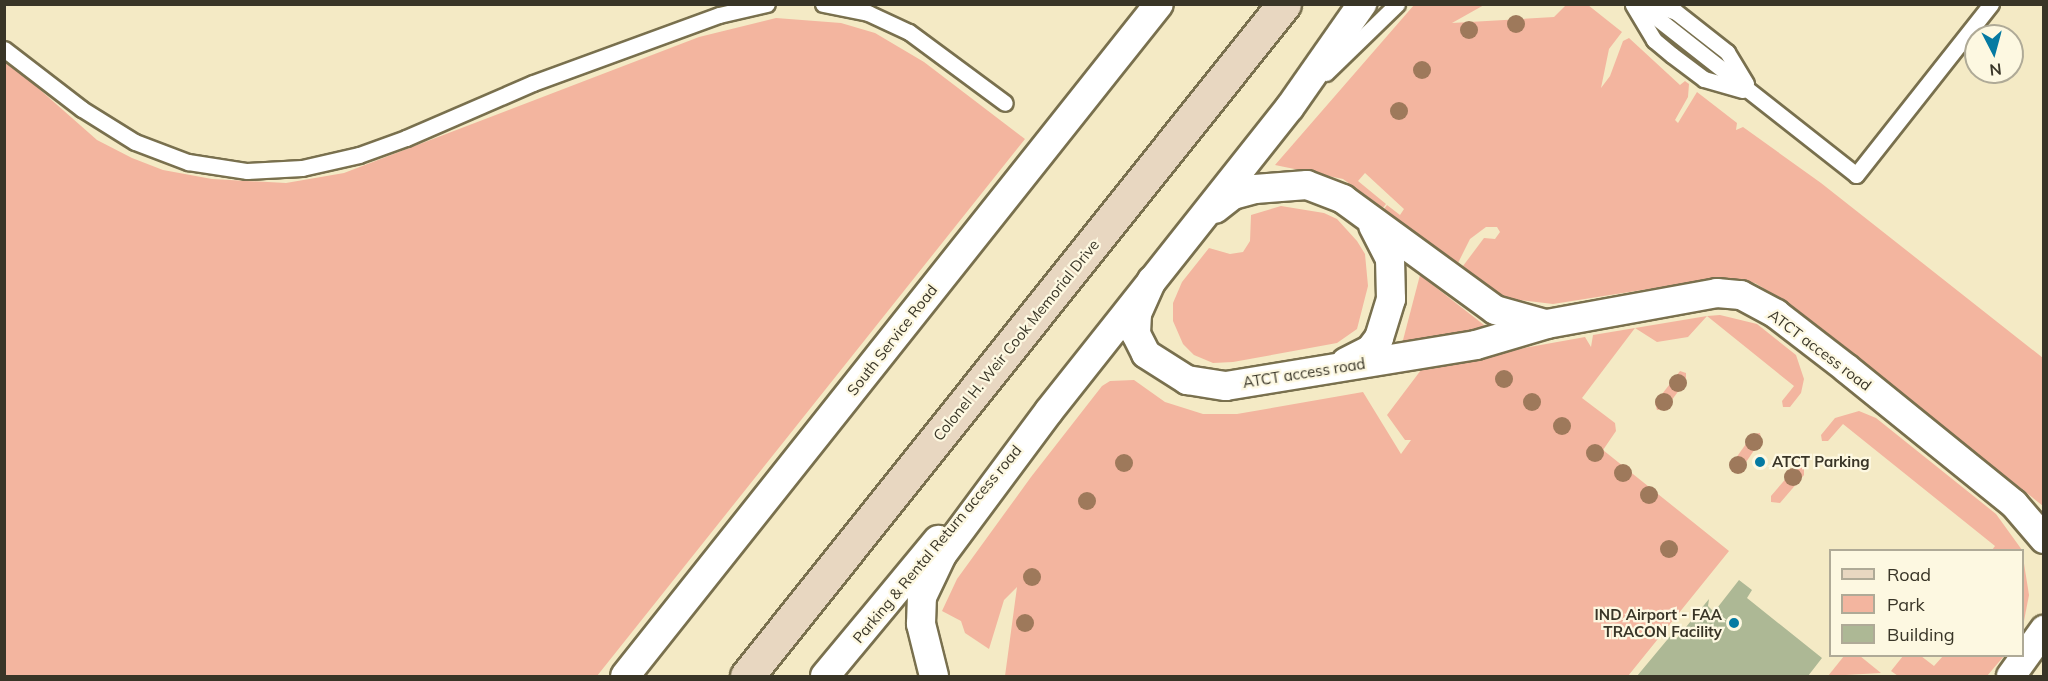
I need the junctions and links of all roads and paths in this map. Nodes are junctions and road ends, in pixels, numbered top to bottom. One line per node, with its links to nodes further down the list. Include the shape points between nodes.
1 (767, 4): 11 (lane, via 719,15 533,83 396,141 302,168 247,171 188,162 135,142 82,109)
2 (823, 4): 13 (lane, via 868,13 909,32)
3 (1159, 4): 23 (street, South Service Road)
4 (1284, 4): 24 (street, Colonel H. Weir Cook Memorial Drive)
5 (1362, 4): 14 (street)
6 (1397, 4): 14 (lane)
7 (1633, 4): 12 (lane, via 1654,40 1704,79)
8 (1639, 4): 12 (lane)
9 (1653, 4): 12 (lane, via 1676,12 1727,52)
10 (1991, 4): 12 (lane, via 1856,175)
11 (4, 49)
12 (1751, 92)
13 (1005, 103)
14 (1290, 107): 16 (street)
15 (1366, 217): 16 (street, ATCT access road, via 1343,200 1307,185 1280,184 1233,195); 18 (street, ATCT access road, via 1495,310); 19 (street, via 1390,259 1392,288 1385,325 1370,350)
16 (1200, 220): 17 (street)
17 (1152, 280): 19 (street, ATCT access road, via 1137,314 1136,334 1146,354 1167,370 1188,380 1226,386); 20 (street)
18 (1547, 324): 19 (street, ATCT access road, via 1476,345); 21 (street, ATCT access road, via 1716,293 1741,295 1776,314 1970,468 2014,504)
19 (1324, 370)
20 (1049, 411): 25 (street, Parking & Rental Return access road); 26 (street, via 942,555 922,597 921,624)
21 (2043, 539)
22 (2043, 630): 27 (street)
23 (625, 676)
24 (747, 676)
25 (825, 676)
26 (934, 676)
27 (2011, 676)

